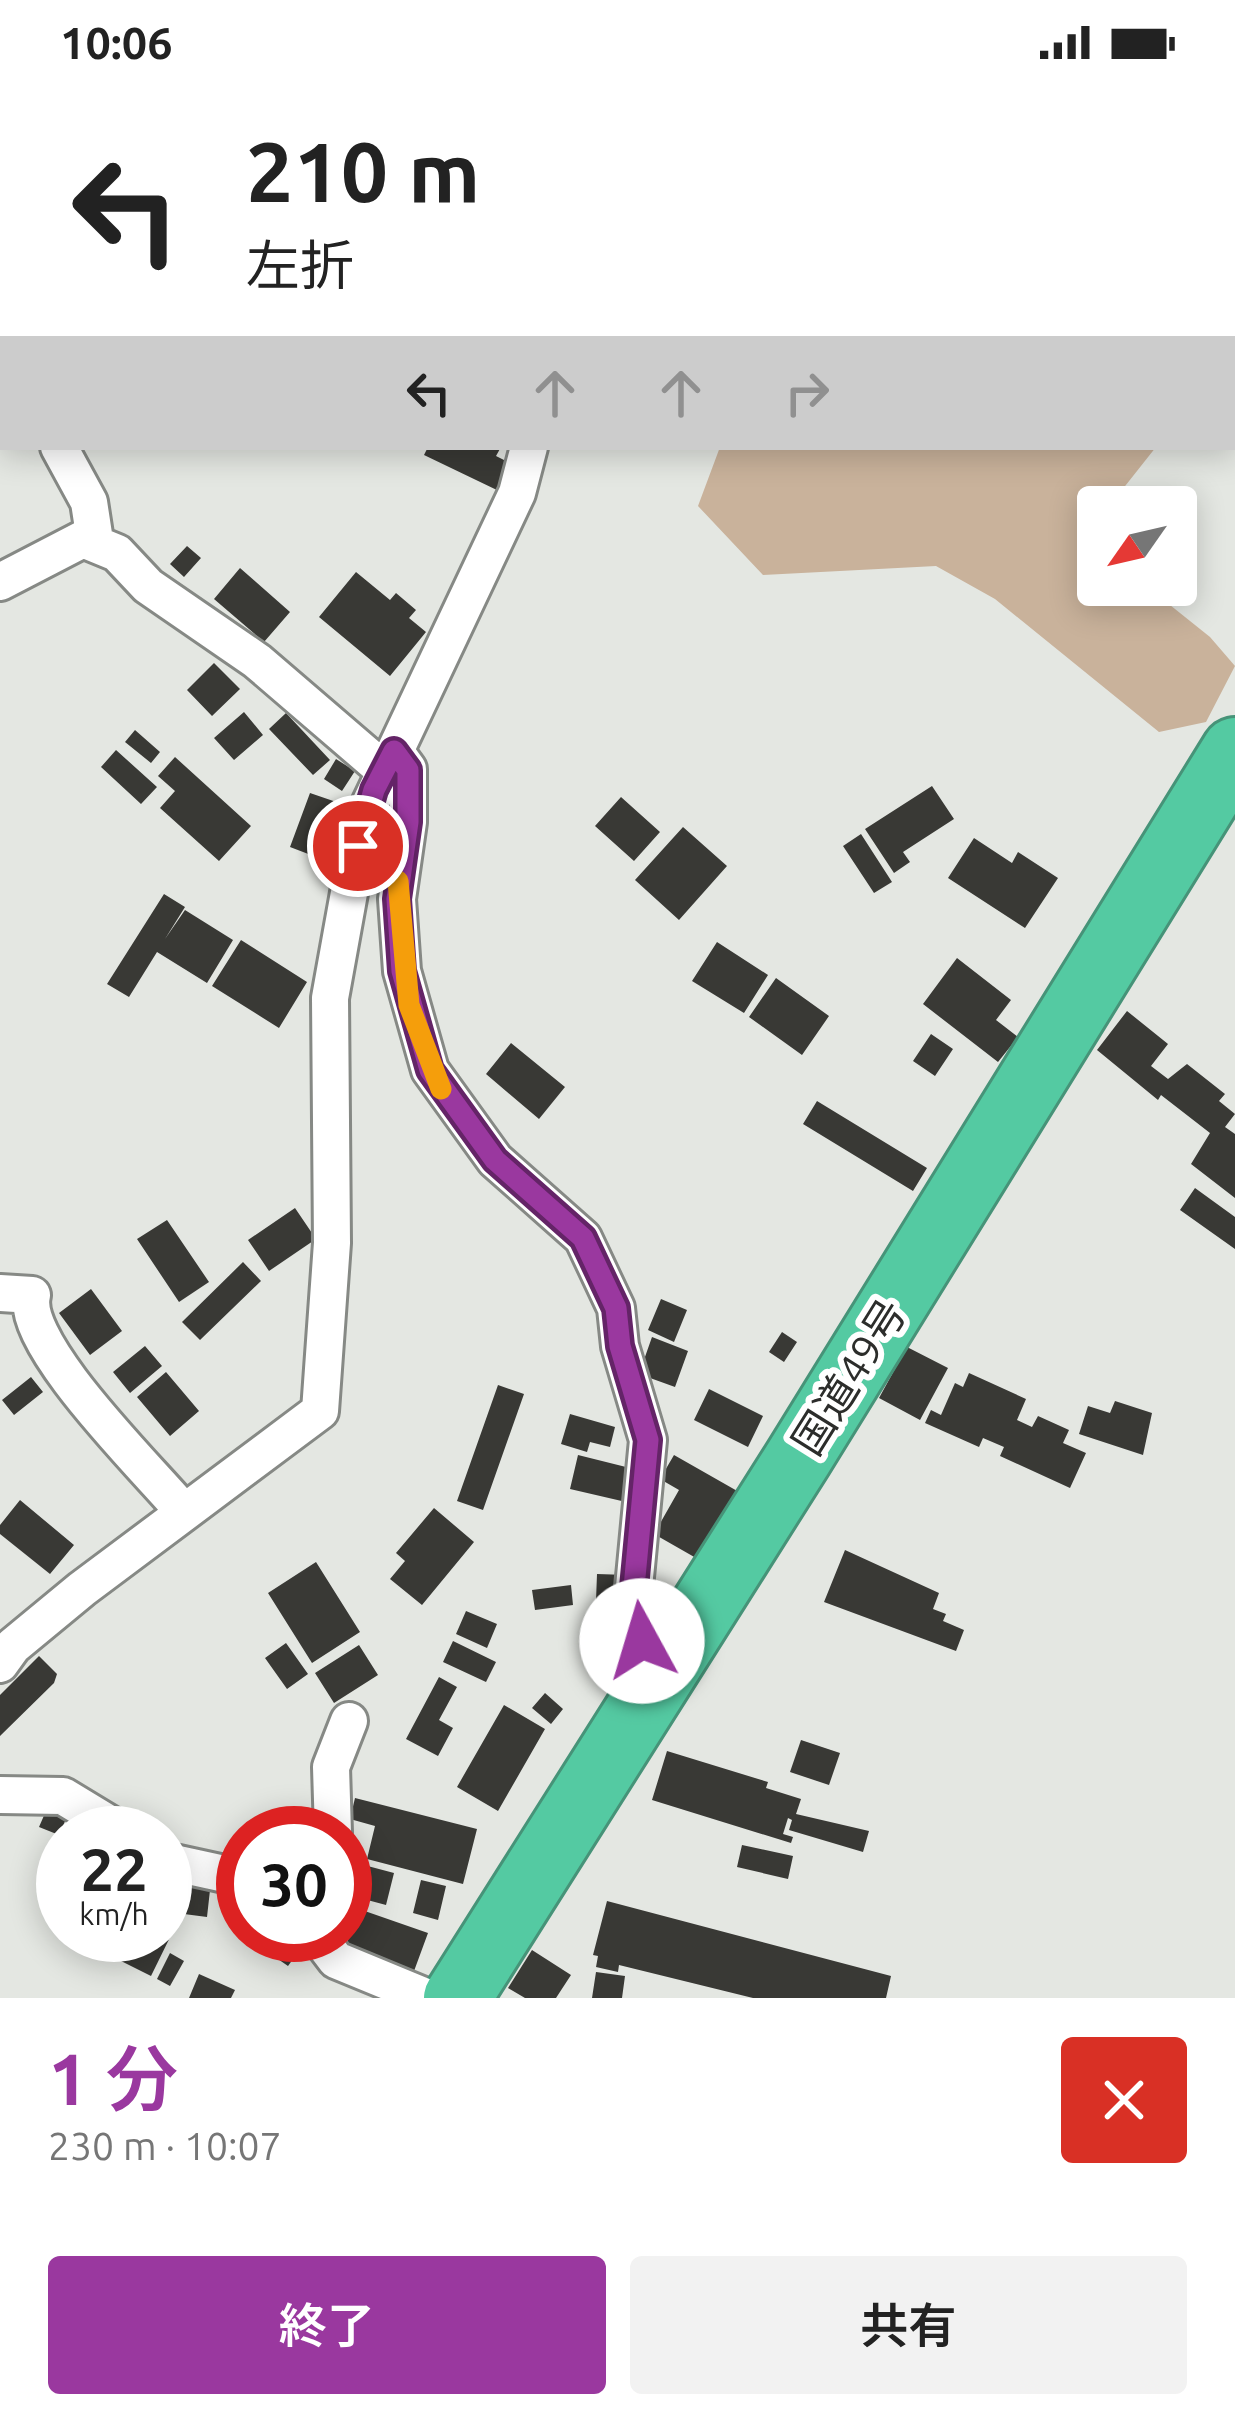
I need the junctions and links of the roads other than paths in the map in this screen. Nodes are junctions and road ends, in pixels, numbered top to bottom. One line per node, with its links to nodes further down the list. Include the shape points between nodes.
1 (60, 450): 3 (street, via 89,502)
2 (528, 450): 6 (street, via 517,493)
3 (95, 541): 4 (street, via 70,544); 6 (street)
4 (0, 582)
5 (1235, 751): 10 (highway, 国道49号)
6 (390, 761): 8 (street, via 362,821 330,998 332,1243 320,1411); 10 (street, via 408,770 397,899 409,1005 430,1070 495,1160 583,1238 616,1308 648,1440 633,1598 642,1641)
7 (0, 1293): 8 (street, via 32,1295 38,1334 57,1362)
8 (184, 1512): 9 (street)
9 (0, 1664)
10 (665, 1668): 17 (highway, 国道49号)
11 (349, 1721): 14 (street, via 332,1767)
12 (0, 1795): 13 (street, via 63,1796)
13 (79, 1806)
14 (333, 1806)
15 (341, 1962): 16 (street)
16 (428, 1998)
17 (457, 1998)

